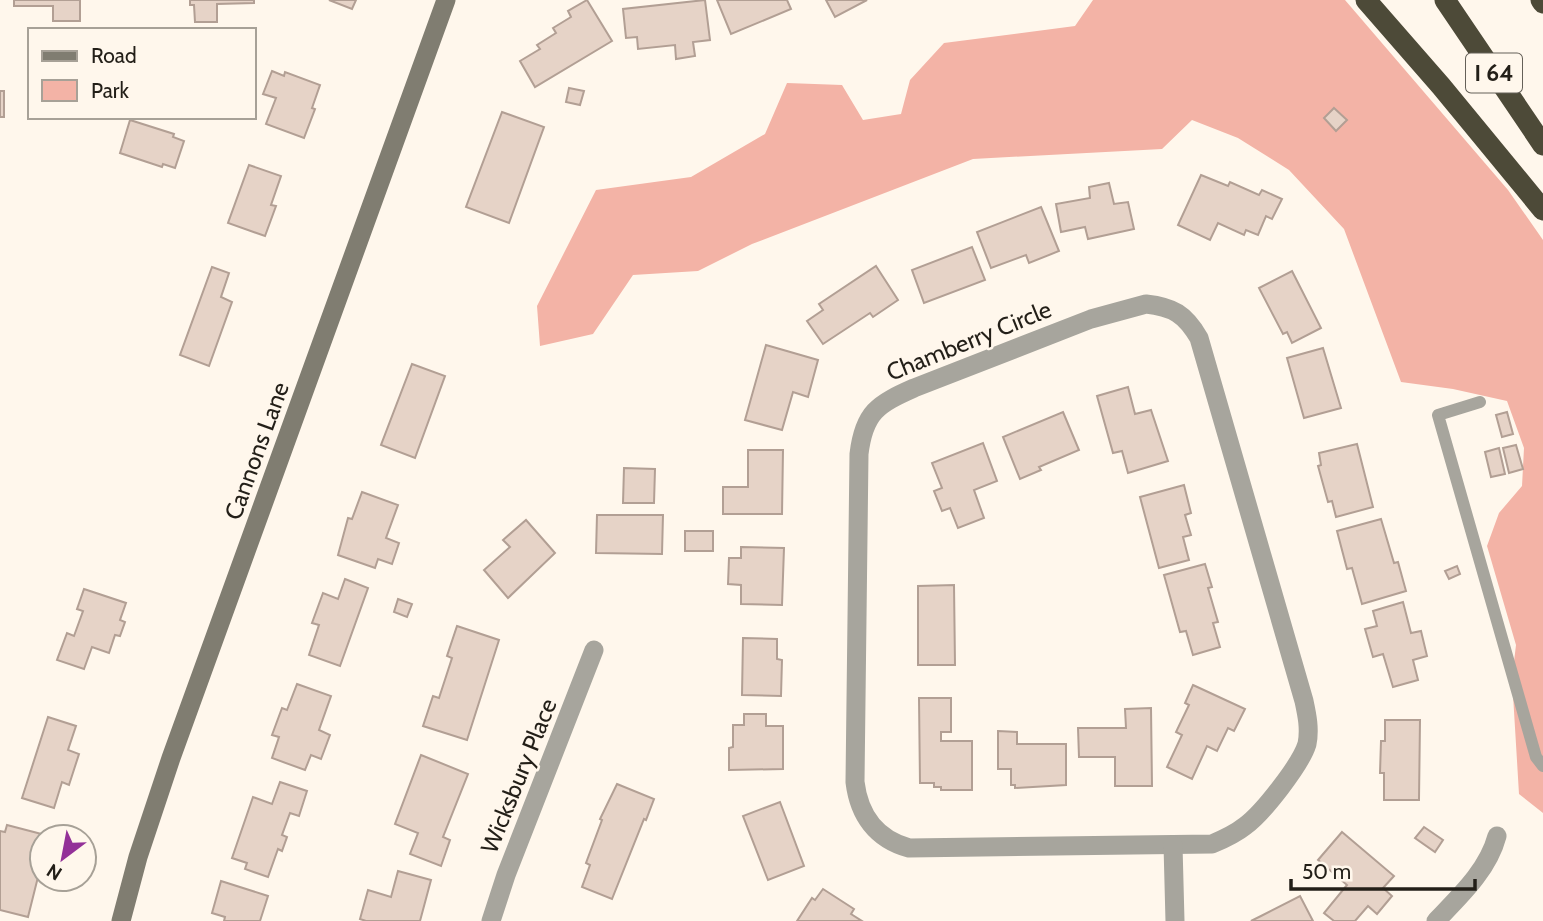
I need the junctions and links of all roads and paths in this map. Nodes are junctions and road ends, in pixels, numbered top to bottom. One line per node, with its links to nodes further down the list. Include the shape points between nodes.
1 (446, 0): 11 (main road, Cannons Lane, via 171,758)
2 (1366, 0): 5 (highway)
3 (1445, 0): 4 (highway, I 64)
4 (1543, 145)
5 (1543, 210)
6 (1480, 402): 8 (lane, via 1438,415 1536,757)
7 (594, 650): 12 (street, Wicksbury Place)
8 (1543, 766)
9 (1497, 836): 14 (street, via 1492,855)
10 (1173, 845): 10 (street, Chamberry Circle, via 909,848 875,830 862,811 855,782 859,454 864,426 885,401 914,388 1091,319 1146,304 1178,312 1199,338 1309,725 1302,756 1248,825 1212,844); 13 (street)
11 (121, 921)
12 (491, 921)
13 (1175, 921)
14 (1436, 921)

